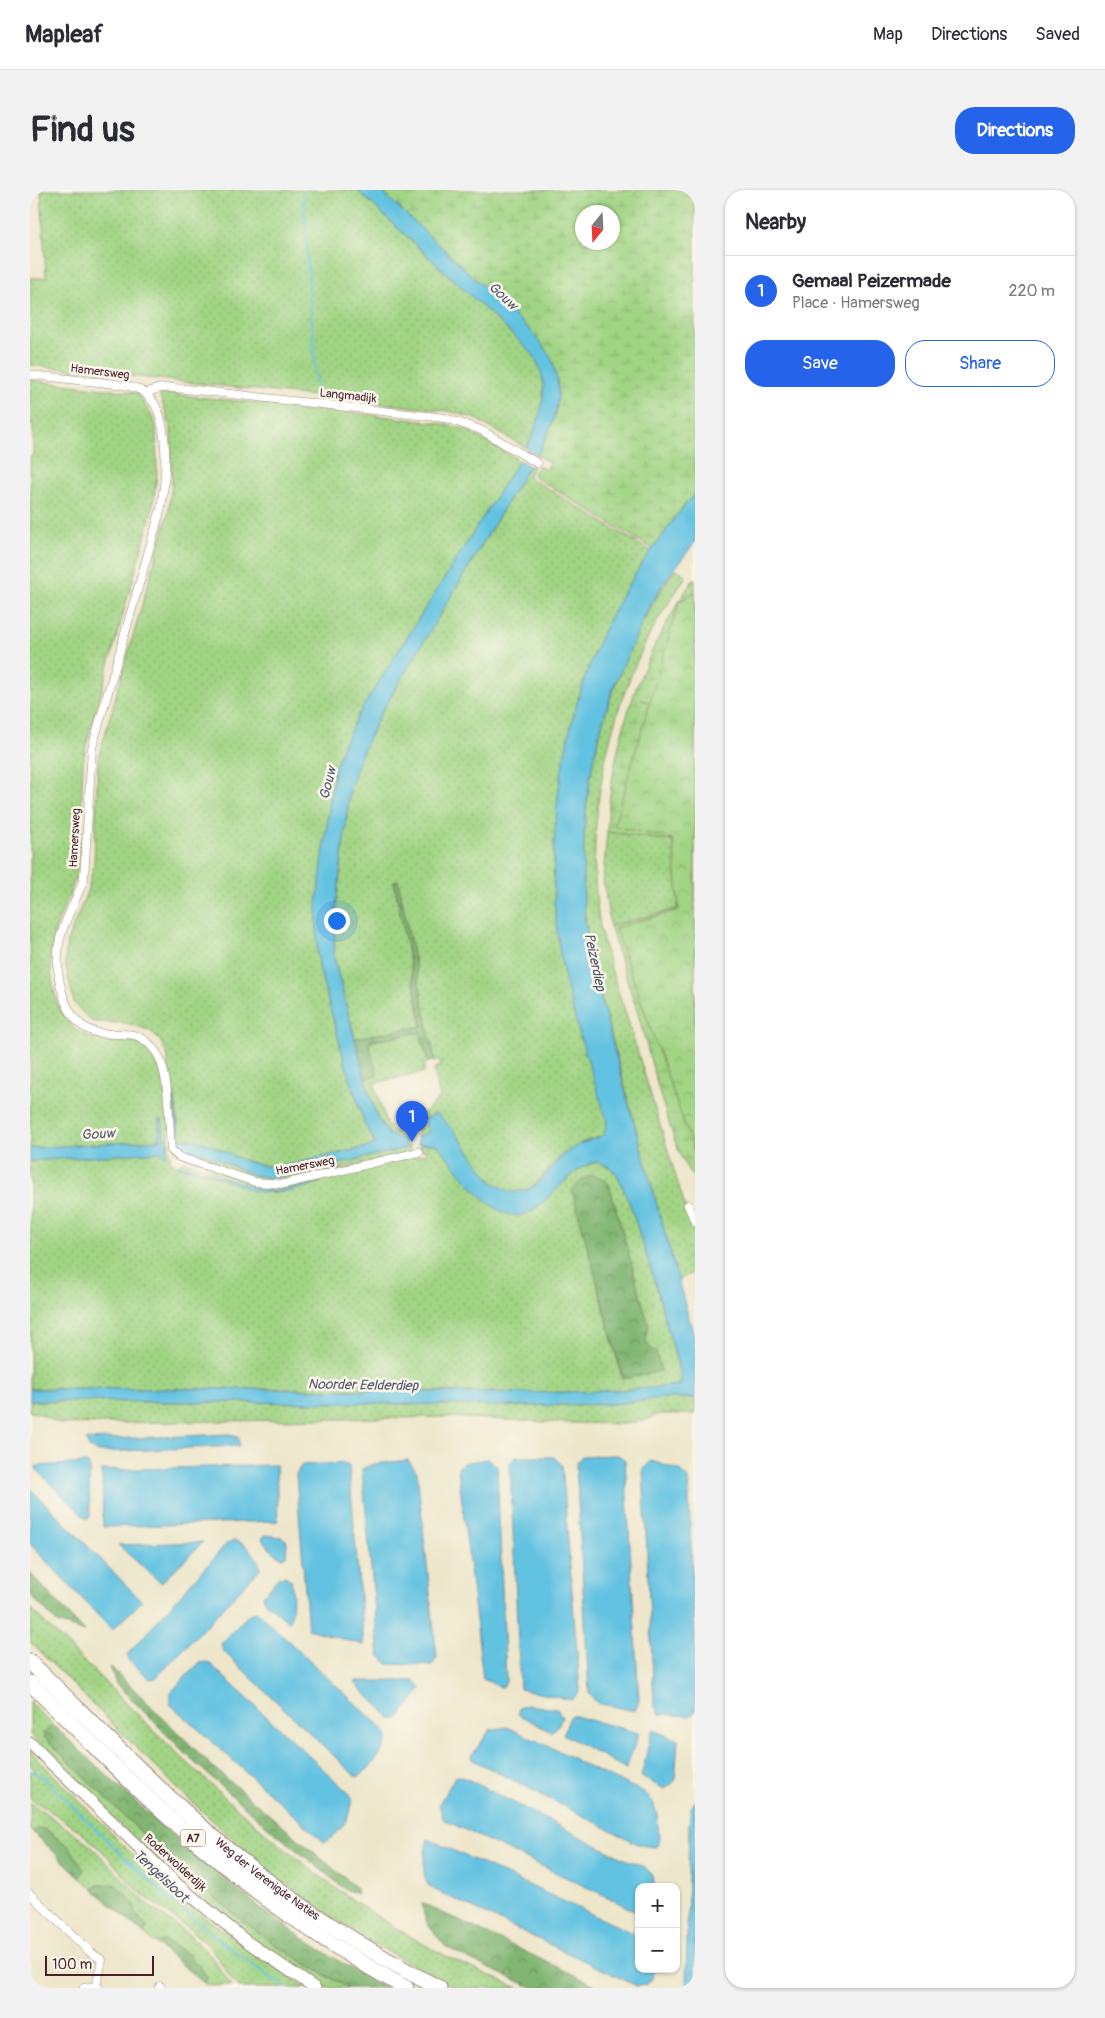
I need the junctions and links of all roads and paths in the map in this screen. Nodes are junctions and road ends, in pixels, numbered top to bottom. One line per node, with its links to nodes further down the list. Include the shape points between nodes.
1 (30, 374): 2 (street, Hamersweg, via 123,385)
2 (146, 394): 3 (street, Langmadijk, via 162,388 186,389 445,418 481,430); 4 (street, Hamersweg, via 155,405 163,429 165,471 161,508 92,748 84,878 58,951 62,994 74,1018 84,1027 95,1032 127,1033 140,1037 158,1054 166,1081 171,1150 176,1156 255,1182 284,1184)
3 (537, 463)
4 (419, 1152)
5 (688, 1205): 6 (street)
6 (695, 1222)
7 (30, 1650): 12 (highway, A7)
8 (30, 1662): 12 (highway, Weg der Verenigde Naties / A7)
9 (30, 1682): 11 (highway, Weg der Verenigde Naties / A7)
10 (30, 1690): 11 (highway, A7)
11 (77, 1728): 18 (highway, Weg der Verenigde Naties / A7, via 163,1812 261,1895 334,1946)
12 (110, 1739): 19 (highway, Weg der Verenigde Naties / A7, via 205,1830 277,1888 349,1938)
13 (30, 1742): 17 (street, Roderwolderdijk, via 177,1884 246,1941)
14 (30, 1894): 15 (street, via 102,1960)
15 (98, 1987): 16 (street)
16 (84, 1988)
17 (315, 1988)
18 (406, 1988)
19 (439, 1988)

